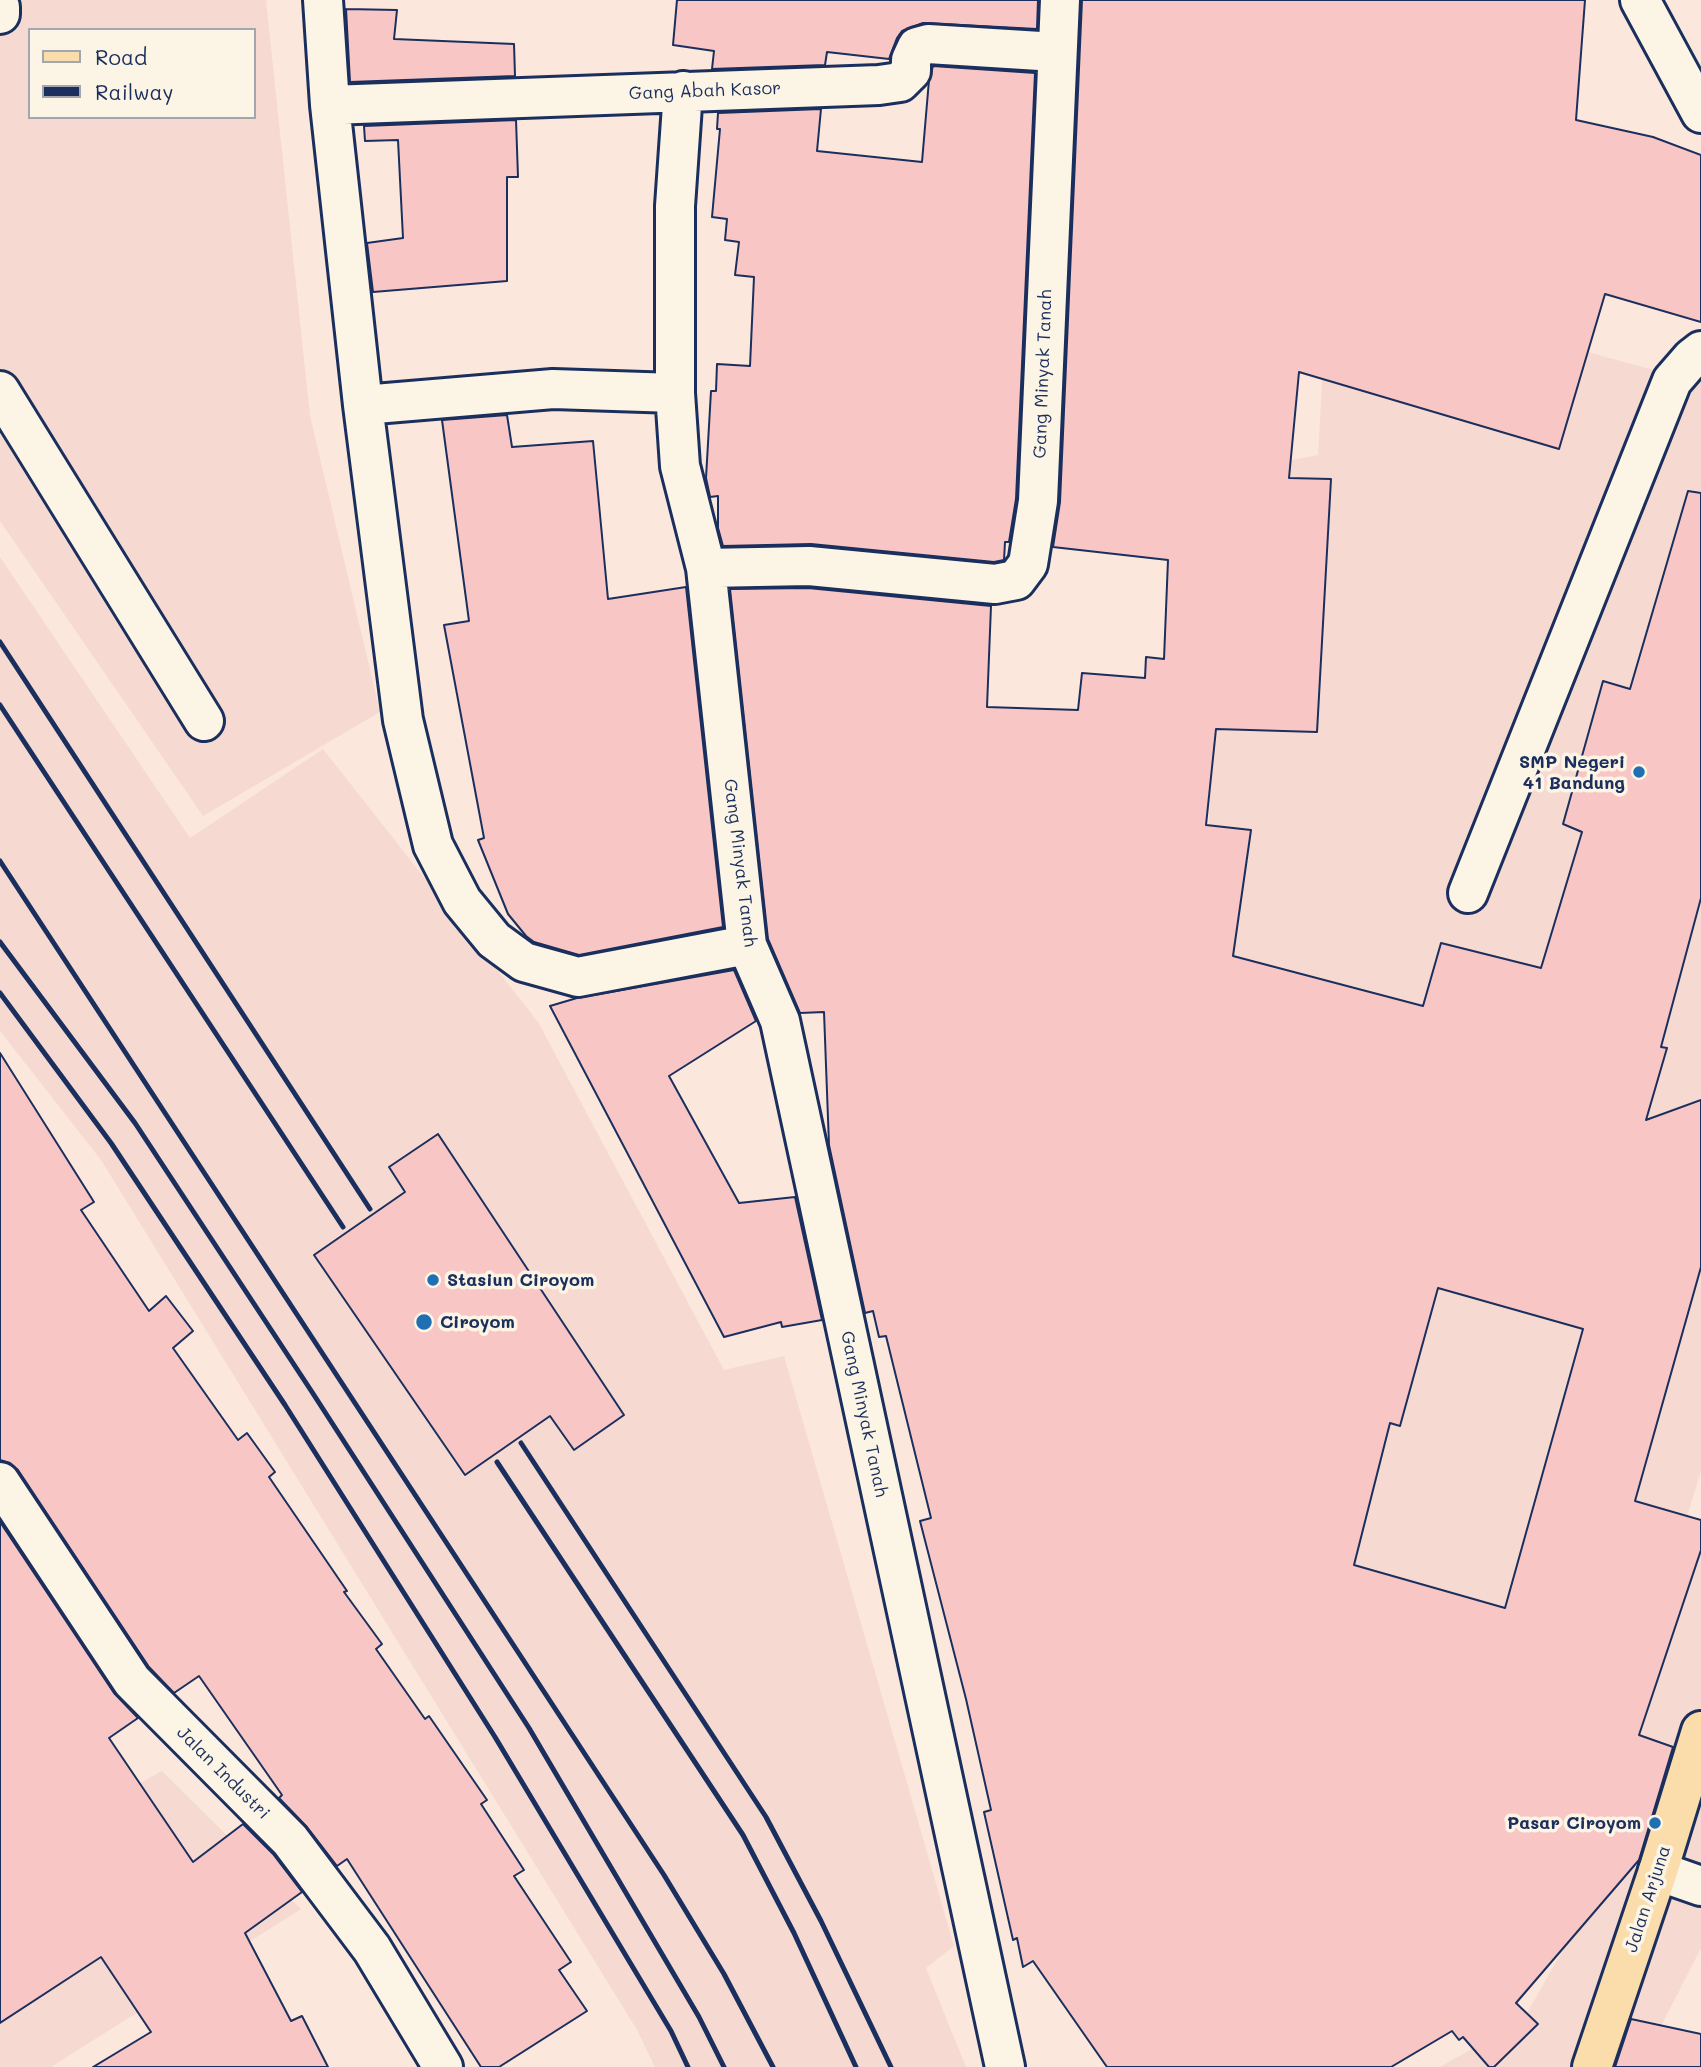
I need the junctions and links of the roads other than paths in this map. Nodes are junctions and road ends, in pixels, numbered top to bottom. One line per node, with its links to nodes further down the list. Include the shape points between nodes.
1 (323, 0): 8 (street)
2 (1060, 0): 6 (street, Gang Minyak Tanah)
3 (1640, 0): 9 (street)
4 (0, 6): 5 (street)
5 (0, 14)
6 (1056, 52): 7 (street, Gang Abah Kasor, via 928,44 917,47 911,71 900,82); 14 (street, Gang Minyak Tanah, via 1038,501 1028,564 1016,580 995,584 809,566)
7 (683, 91): 8 (street, Gang Abah Kasor); 12 (street, via 675,206)
8 (330, 105): 13 (street)
9 (1701, 113)
10 (1701, 351): 16 (street, via 1672,381)
11 (0, 391): 15 (street)
12 (675, 393): 13 (street, via 553,389); 14 (street, via 680,466)
13 (363, 405): 17 (street, via 403,720 433,845 462,901 494,940 524,962 578,977)
14 (706, 568): 17 (street, Gang Minyak Tanah)
15 (204, 721)
16 (1468, 893)
17 (747, 945): 23 (street, Gang Minyak Tanah, via 780,1021)
18 (0, 1482): 22 (street, Jalan Industri, via 132,1681 290,1840 372,1949)
19 (1701, 1731): 20 (main road, Jalan Arjuna)
20 (1658, 1871): 21 (street); 24 (main road, Jalan Arjuna)
21 (1701, 1886)
22 (443, 2067)
23 (1005, 2067)
24 (1592, 2067)

